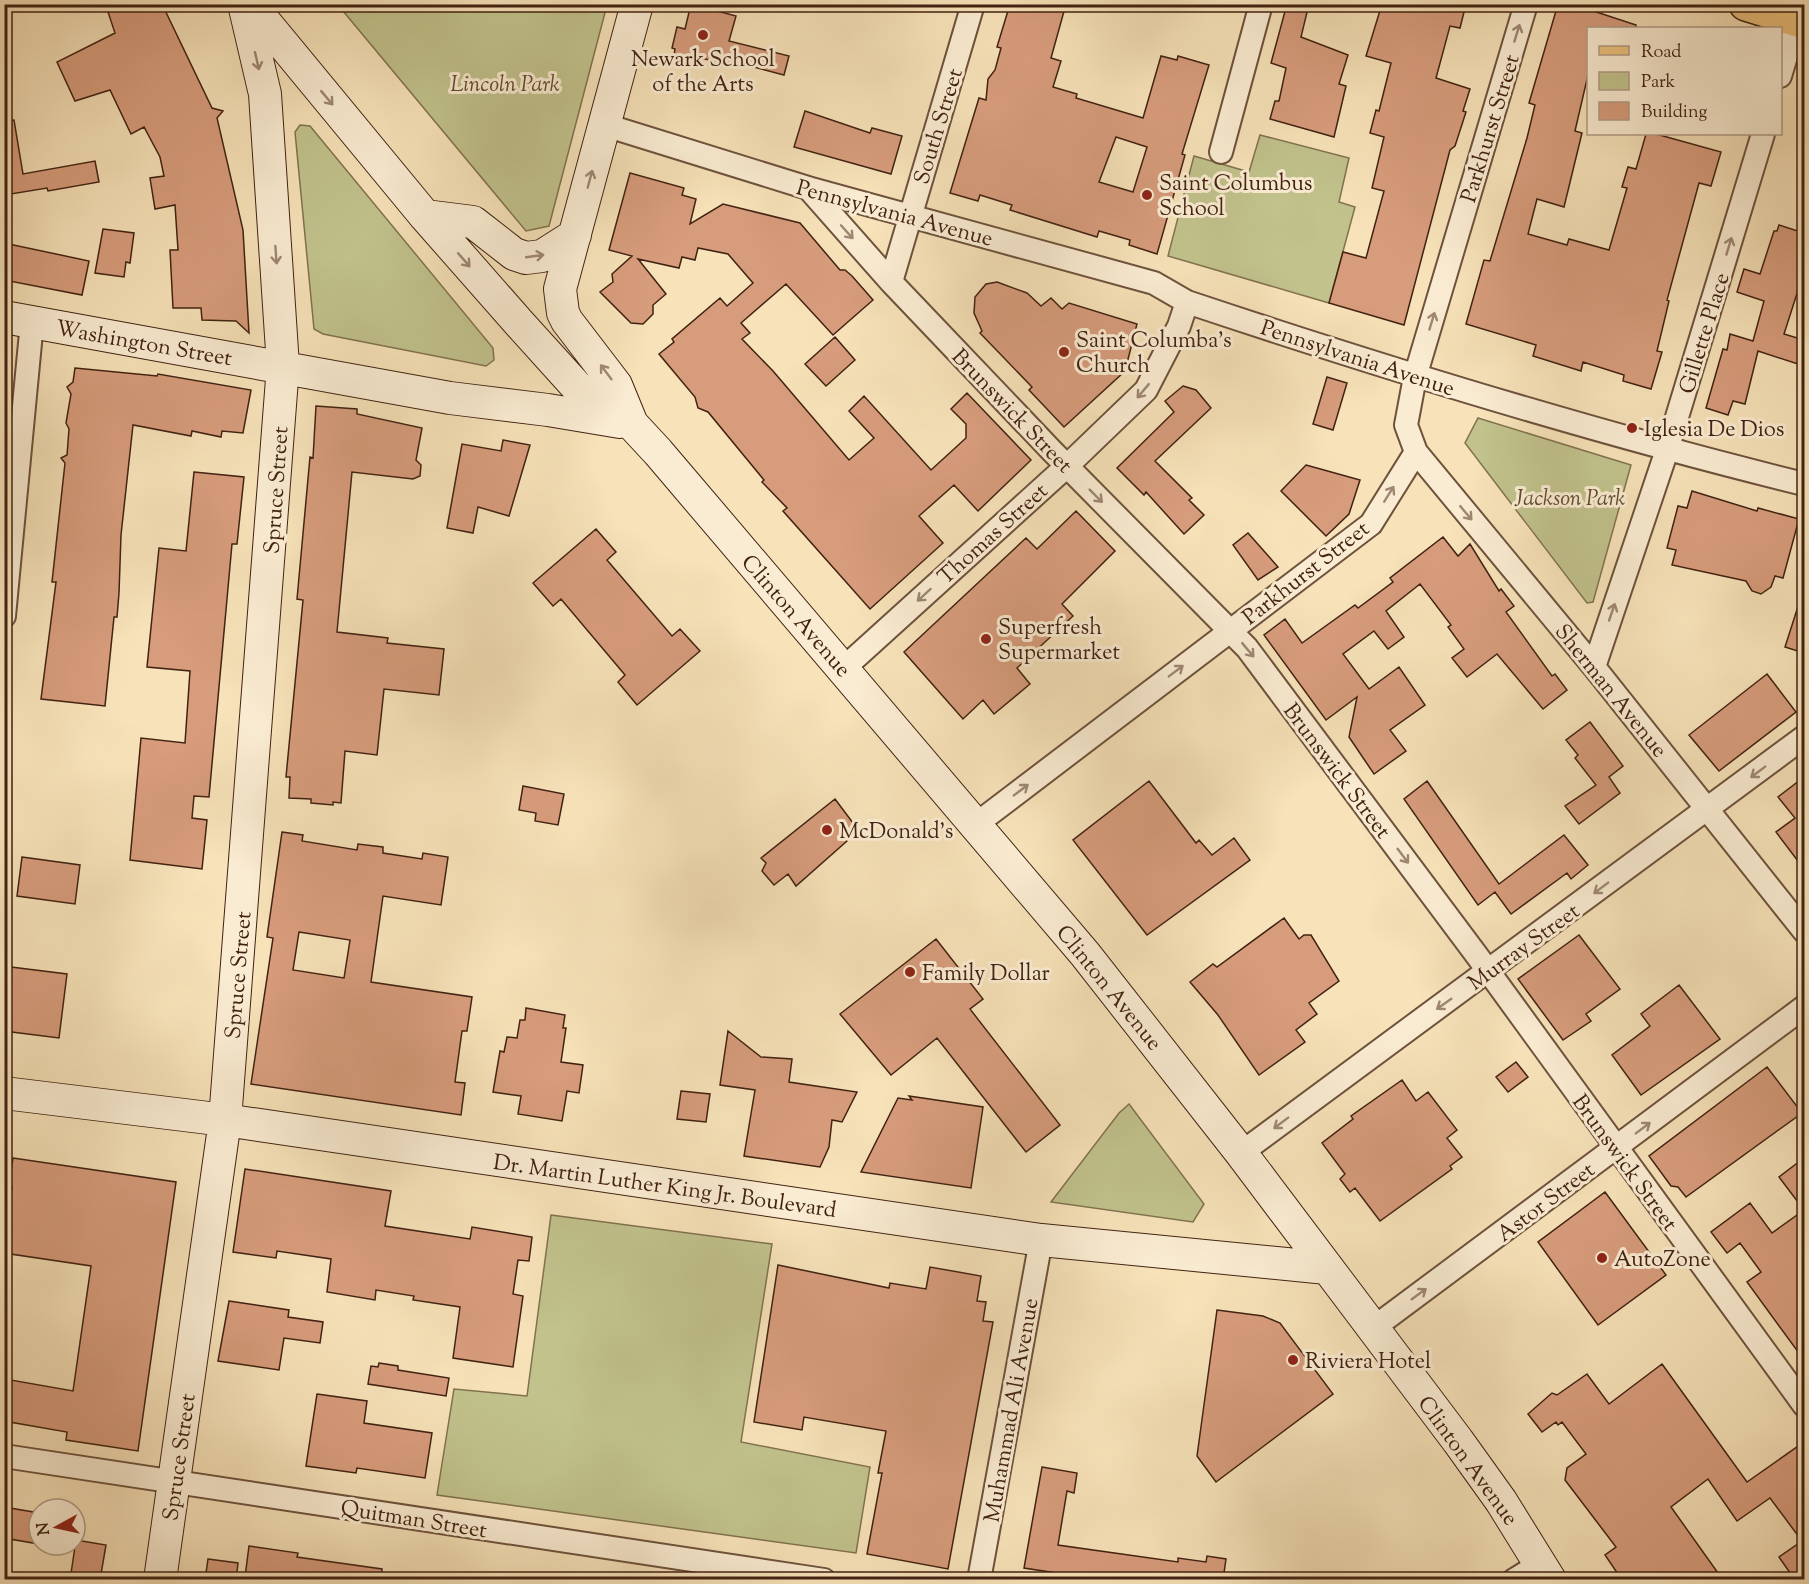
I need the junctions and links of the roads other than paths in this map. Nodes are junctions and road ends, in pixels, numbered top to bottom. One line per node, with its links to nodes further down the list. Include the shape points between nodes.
1 (244, 4): 20 (main road, one-way to 20, via 265,94)
2 (250, 4): 14 (main road, one-way to 14)
3 (637, 4): 10 (main road)
4 (973, 4): 15 (street, South Street)
5 (1261, 4): 12 (street)
6 (1526, 4): 21 (street, Parkhurst Street, one-way to 6)
7 (1746, 4): 8 (main road)
8 (1801, 21): 9 (street)
9 (1782, 71)
10 (605, 125): 13 (street, Pennsylvania Avenue); 16 (main road, one-way to 10)
11 (1763, 135): 23 (street, Gillette Place, one-way to 11)
12 (1221, 152)
13 (808, 188): 15 (street, Pennsylvania Avenue); 17 (street, Brunswick Street, one-way to 17)
14 (425, 216): 16 (main road, one-way to 16, via 473,222 514,254 526,258 542,256); 22 (main road, one-way to 22, via 577,387)
15 (910, 216): 17 (street, South Street); 18 (street, Pennsylvania Avenue, via 1154,283)
16 (575, 235): 22 (main road, one-way to 16, via 616,385 562,312 560,289)
17 (891, 282): 25 (street, Brunswick Street)
18 (1187, 302): 21 (street, Pennsylvania Avenue); 25 (street, Thomas Street, one-way to 25, via 1146,390)
19 (18, 320): 20 (main road, Washington Street); 27 (street)
20 (283, 366): 22 (main road, via 450,398); 38 (main road, Spruce Street)
21 (1415, 377): 23 (street, Pennsylvania Avenue); 24 (street, Parkhurst Street, via 1406,425)
22 (632, 424): 30 (main road, Clinton Avenue)
23 (1667, 450): 26 (street, Pennsylvania Avenue); 29 (street, Gillette Place, one-way to 23)
24 (1416, 452): 28 (street, Parkhurst Street, one-way to 24, via 1371,524); 29 (street, Sherman Avenue, one-way to 29)
25 (1067, 466): 28 (street, Brunswick Street, one-way to 28); 30 (street, Thomas Street, one-way to 30)
26 (1804, 484)
27 (4, 616)
28 (1229, 631): 33 (street, Parkhurst Street, one-way to 28); 35 (street, Brunswick Street, one-way to 35, via 1247,648)
29 (1594, 667): 32 (street, Sherman Avenue)
30 (844, 668): 33 (main road, Clinton Avenue)
31 (1804, 737): 32 (street, Murray Street, one-way to 32)
32 (1708, 809): 34 (street, Sherman Avenue); 35 (street, Murray Street, one-way to 35)
33 (975, 825): 40 (main road, Clinton Avenue, via 1085,954)
34 (1804, 931)
35 (1488, 972): 39 (street, Brunswick Street); 40 (street, Murray Street, one-way to 40)
36 (1804, 1007): 39 (street, Astor Street, one-way to 36)
37 (4, 1094): 38 (main road, Dr. Martin Luther King Jr. Boulevard)
38 (225, 1120): 41 (main road, Dr. Martin Luther King Jr. Boulevard); 46 (main road, Spruce Street)
39 (1616, 1148): 43 (street, Astor Street, one-way to 39); 44 (street, Brunswick Street)
40 (1241, 1153): 42 (main road, Clinton Avenue)
41 (1041, 1240): 42 (main road, Dr. Martin Luther King Jr. Boulevard); 50 (street, Muhammad Ali Avenue)
42 (1327, 1268): 43 (main road, Clinton Avenue)
43 (1372, 1329): 47 (main road, Clinton Avenue, via 1470,1458)
44 (1804, 1405)
45 (4, 1456): 46 (street, Quitman Street)
46 (174, 1482): 48 (main road, Spruce Street); 49 (street, Quitman Street)
47 (1535, 1574)
48 (160, 1580)
49 (824, 1580)
50 (979, 1580)

